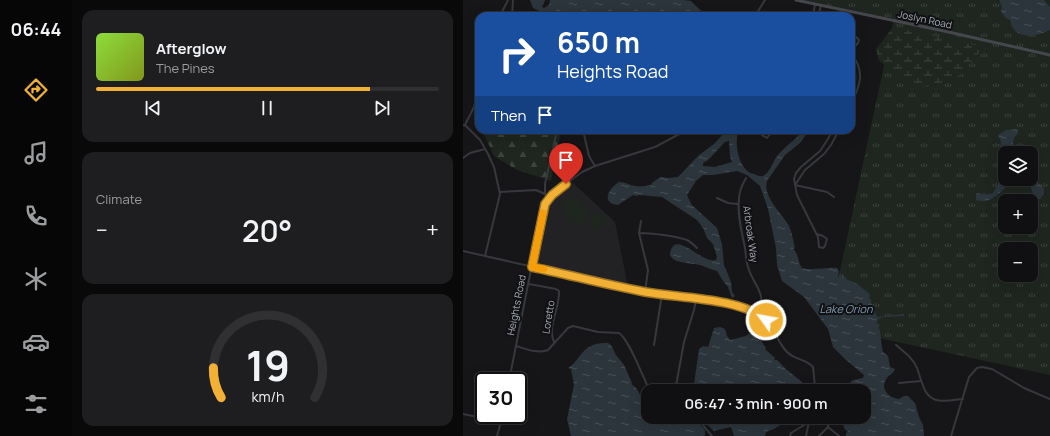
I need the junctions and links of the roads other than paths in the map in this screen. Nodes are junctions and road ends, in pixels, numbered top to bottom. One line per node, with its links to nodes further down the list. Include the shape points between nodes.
1 (508, 0): 7 (street)
2 (513, 0): 8 (street)
3 (765, 0): 9 (street)
4 (797, 0): 5 (street, Joslyn Road)
5 (815, 4): 6 (street, Joslyn Road); 10 (street)
6 (821, 5): 11 (street); 12 (street, Joslyn Road)
7 (502, 12)
8 (512, 12)
9 (758, 12)
10 (814, 12)
11 (820, 12)
12 (853, 12)
13 (855, 12): 16 (street, Joslyn Road)
14 (855, 37): 15 (street, via 859,40)
15 (855, 47)
16 (1050, 55)
17 (855, 59): 18 (street, via 861,77)
18 (855, 96)
19 (475, 103): 20 (street)
20 (464, 125): 28 (street)
21 (556, 134): 34 (street)
22 (584, 134): 30 (street)
23 (679, 134): 30 (street, via 655,147)
24 (762, 134): 25 (street, via 767,138)
25 (770, 134)
26 (831, 134): 32 (street, via 820,151 796,173)
27 (837, 134): 32 (street, via 831,145 805,170)
28 (485, 149): 29 (street); 33 (street, via 494,166)
29 (463, 158)
30 (595, 166): 36 (street)
31 (746, 178): 38 (street, Arbroak Way, via 740,192)
32 (795, 185): 35 (street, via 827,192); 41 (street, via 797,196)
33 (500, 192): 34 (street, via 532,190); 44 (street)
34 (545, 194): 36 (street)
35 (834, 197)
36 (549, 198): 45 (street, Heights Road, via 543,209)
37 (717, 198): 38 (street)
38 (739, 204): 50 (street, Arbroak Way, via 747,262 761,296)
39 (641, 221): 40 (street)
40 (639, 233): 42 (street, via 687,240); 47 (street, via 648,270)
41 (817, 234): 41 (street, via 819,247 823,248 827,239)
42 (697, 248)
43 (463, 251): 44 (street)
44 (485, 256): 45 (street)
45 (532, 267): 46 (street, Heights Road); 47 (street)
46 (529, 284): 51 (street, Loretto, via 559,291 551,336); 54 (street, Heights Road)
47 (645, 292): 48 (street)
48 (661, 294): 49 (street); 52 (street)
49 (696, 299): 50 (street, via 735,305); 59 (street)
50 (758, 313): 60 (street, via 770,325 786,351 813,367)
51 (554, 342): 54 (street, via 545,352); 58 (street, via 573,326 598,332 619,332)
52 (654, 345)
53 (896, 345): 56 (street, via 912,359)
54 (516, 346): 55 (street, Heights Road)
55 (511, 372)
56 (921, 381): 57 (street); 61 (street, via 933,400)
57 (899, 383)
58 (647, 384)
59 (676, 384)
60 (815, 384)
61 (963, 399): 62 (street, via 969,377 981,366 992,369 1024,388); 76 (street)
62 (1050, 399)
63 (463, 414): 64 (street)
64 (475, 417)
65 (500, 424): 70 (street)
66 (702, 424): 71 (street)
67 (806, 424): 72 (street)
68 (809, 424): 73 (street)
69 (828, 427): 74 (street); 75 (street)
70 (497, 436)
71 (712, 436)
72 (790, 436)
73 (806, 436)
74 (819, 436)
75 (839, 436)
76 (951, 436)

